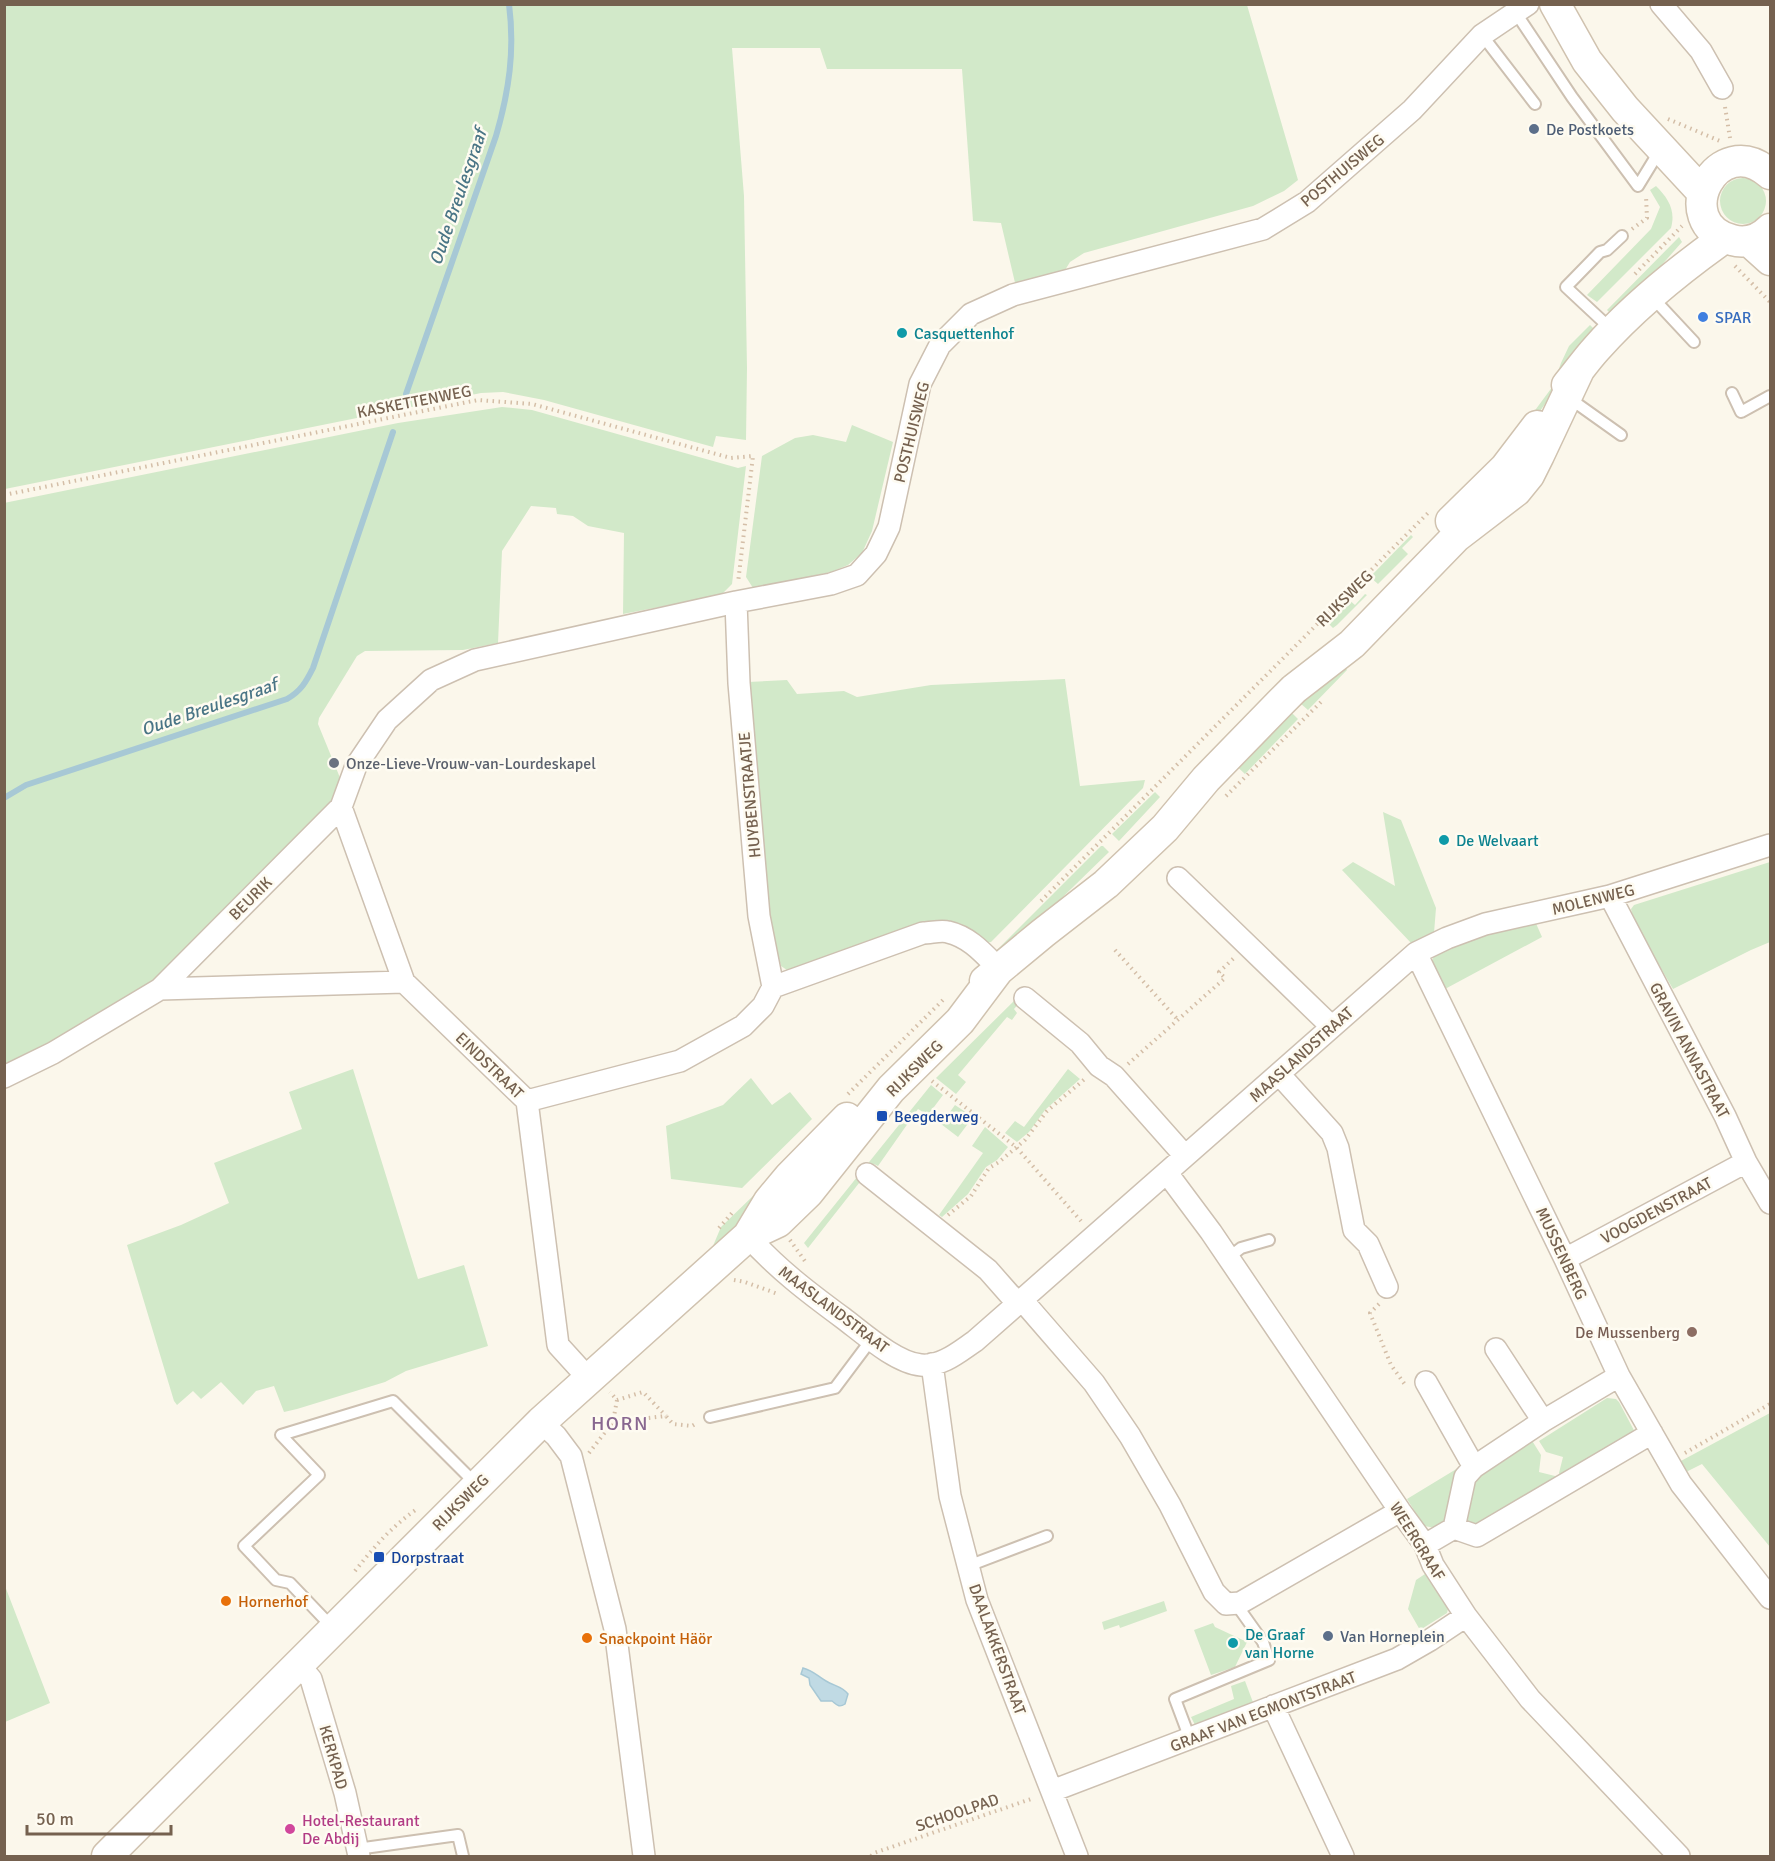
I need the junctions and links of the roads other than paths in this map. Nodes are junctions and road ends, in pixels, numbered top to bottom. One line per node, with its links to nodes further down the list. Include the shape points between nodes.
1 (1555, 4): 7 (main road, via 1587,61 1625,109)
2 (1661, 4): 5 (street, via 1701,51)
3 (1522, 9): 4 (street, POSTHUISWEG); 7 (lane, via 1572,97 1638,186)
4 (1482, 35): 6 (lane); 18 (street, POSTHUISWEG, via 1412,110 1308,202 1263,229 1013,295 971,314 940,345 920,384 889,527 876,554 857,575 831,584)
5 (1722, 88)
6 (1535, 104)
7 (1663, 133): 8 (main road, via 1696,156); 10 (main road)
8 (1720, 154): 9 (main road, via 1733,162 1747,161); 10 (main road, RIJKSWEG, via 1709,178)
9 (1768, 168)
10 (1730, 234): 12 (main road, RIJKSWEG)
11 (1622, 236): 12 (lane, via 1566,286)
12 (1634, 303): 13 (lane); 14 (main road, RIJKSWEG)
13 (1694, 342)
14 (1568, 387): 17 (lane); 24 (main road, RIJKSWEG, via 1539,455 1516,491 1461,533 1352,644 1281,702 1206,779 1165,828 1100,889 1040,920)
15 (1732, 393): 16 (lane, via 1741,412)
16 (1770, 396)
17 (1621, 435)
18 (736, 602): 19 (street, POSTHUISWEG, via 475,660 431,680 387,720 356,766); 26 (street, HUYBENSTRAATJE, via 759,916)
19 (341, 807): 25 (street, EINDSTRAAT); 27 (street, BEURIK)
20 (1770, 845): 22 (street, MOLENWEG)
21 (1178, 878): 29 (street)
22 (1610, 896): 23 (street, MOLENWEG, via 1485,924); 34 (street, GRAVIN ANNASTRAAT)
23 (1416, 953): 29 (street, MAASLANDSTRAAT); 41 (street, MUSSENBERG)
24 (999, 969): 26 (street, via 979,947 946,931 923,933); 38 (main road, RIJKSWEG, via 960,1022 891,1089 808,1193 778,1222)
25 (404, 982): 27 (street, BEURIK); 32 (street, EINDSTRAAT)
26 (773, 987): 32 (street, via 764,1005 743,1026 680,1061)
27 (160, 989): 31 (street, BEURIK, via 53,1053)
28 (1025, 998): 33 (street, via 1080,1043)
29 (1332, 1026): 30 (street, MAASLANDSTRAAT)
30 (1279, 1074): 33 (street, MAASLANDSTRAAT); 42 (street, via 1332,1133 1354,1230 1368,1244)
31 (4, 1077)
32 (527, 1101): 49 (street, EINDSTRAAT, via 558,1345)
33 (1185, 1156): 35 (street, MAASLANDSTRAAT)
34 (1746, 1162): 37 (street, GRAVIN ANNASTRAAT); 41 (street, VOOGDENSTRAAT)
35 (1167, 1173): 40 (street, WEERGRAAF); 43 (street, MAASLANDSTRAAT)
36 (867, 1174): 43 (street, via 988,1270)
37 (1770, 1203)
38 (748, 1236): 44 (street, MAASLANDSTRAAT, via 818,1300); 49 (main road, RIJKSWEG)
39 (1269, 1240): 40 (lane, via 1241,1248)
40 (1228, 1258): 56 (street, WEERGRAAF)
41 (1565, 1259): 47 (street, MUSSENBERG)
42 (1388, 1287)
43 (1020, 1302): 46 (street, MAASLANDSTRAAT, via 975,1341 948,1359); 62 (street, via 1094,1383 1170,1505 1214,1592 1226,1604)
44 (871, 1340): 46 (street, MAASLANDSTRAAT, via 909,1361); 50 (lane, via 835,1388)
45 (1496, 1349): 51 (street)
46 (932, 1364): 60 (street, DAALAKKERSTRAAT, via 950,1496)
47 (1618, 1376): 51 (street); 53 (street, MUSSENBERG)
48 (1426, 1382): 54 (street)
49 (598, 1383): 52 (main road, RIJKSWEG)
50 (710, 1417)
51 (1543, 1421): 54 (street)
52 (541, 1422): 55 (main road, RIJKSWEG); 72 (street, via 571,1456 615,1629)
53 (1652, 1433): 57 (street, via 1477,1536); 61 (street, MUSSENBERG, via 1681,1484)
54 (1474, 1467): 57 (street, via 1465,1477)
55 (477, 1486): 64 (main road, RIJKSWEG); 64 (lane, via 393,1401 281,1435 319,1474 244,1546 276,1580 290,1583)
56 (1400, 1511): 59 (street, WEERGRAAF); 62 (street)
57 (1454, 1528): 59 (street)
58 (1047, 1536): 60 (lane)
59 (1425, 1545): 63 (street, WEERGRAAF, via 1433,1565)
60 (968, 1566): 68 (street, DAALAKKERSTRAAT, via 977,1600)
61 (1770, 1598)
62 (1236, 1604): 67 (lane, via 1263,1642 1269,1660 1175,1699)
63 (1466, 1616): 66 (street, GRAAF VAN EGMONTSTRAAT, via 1397,1659); 75 (street, WEERGRAAF, via 1530,1699)
64 (333, 1628): 65 (main road, RIJKSWEG)
65 (305, 1671): 69 (street, KERKPAD, via 345,1793); 70 (main road, RIJKSWEG)
66 (1273, 1706): 67 (street, GRAAF VAN EGMONTSTRAAT); 74 (street)
67 (1190, 1739): 68 (street, GRAAF VAN EGMONTSTRAAT)
68 (1052, 1791): 73 (street, DAALAKKERSTRAAT)
69 (358, 1853): 71 (lane, via 458,1834)
70 (107, 1857)
71 (464, 1857)
72 (644, 1857)
73 (1077, 1857)
74 (1343, 1857)
75 (1679, 1857)

